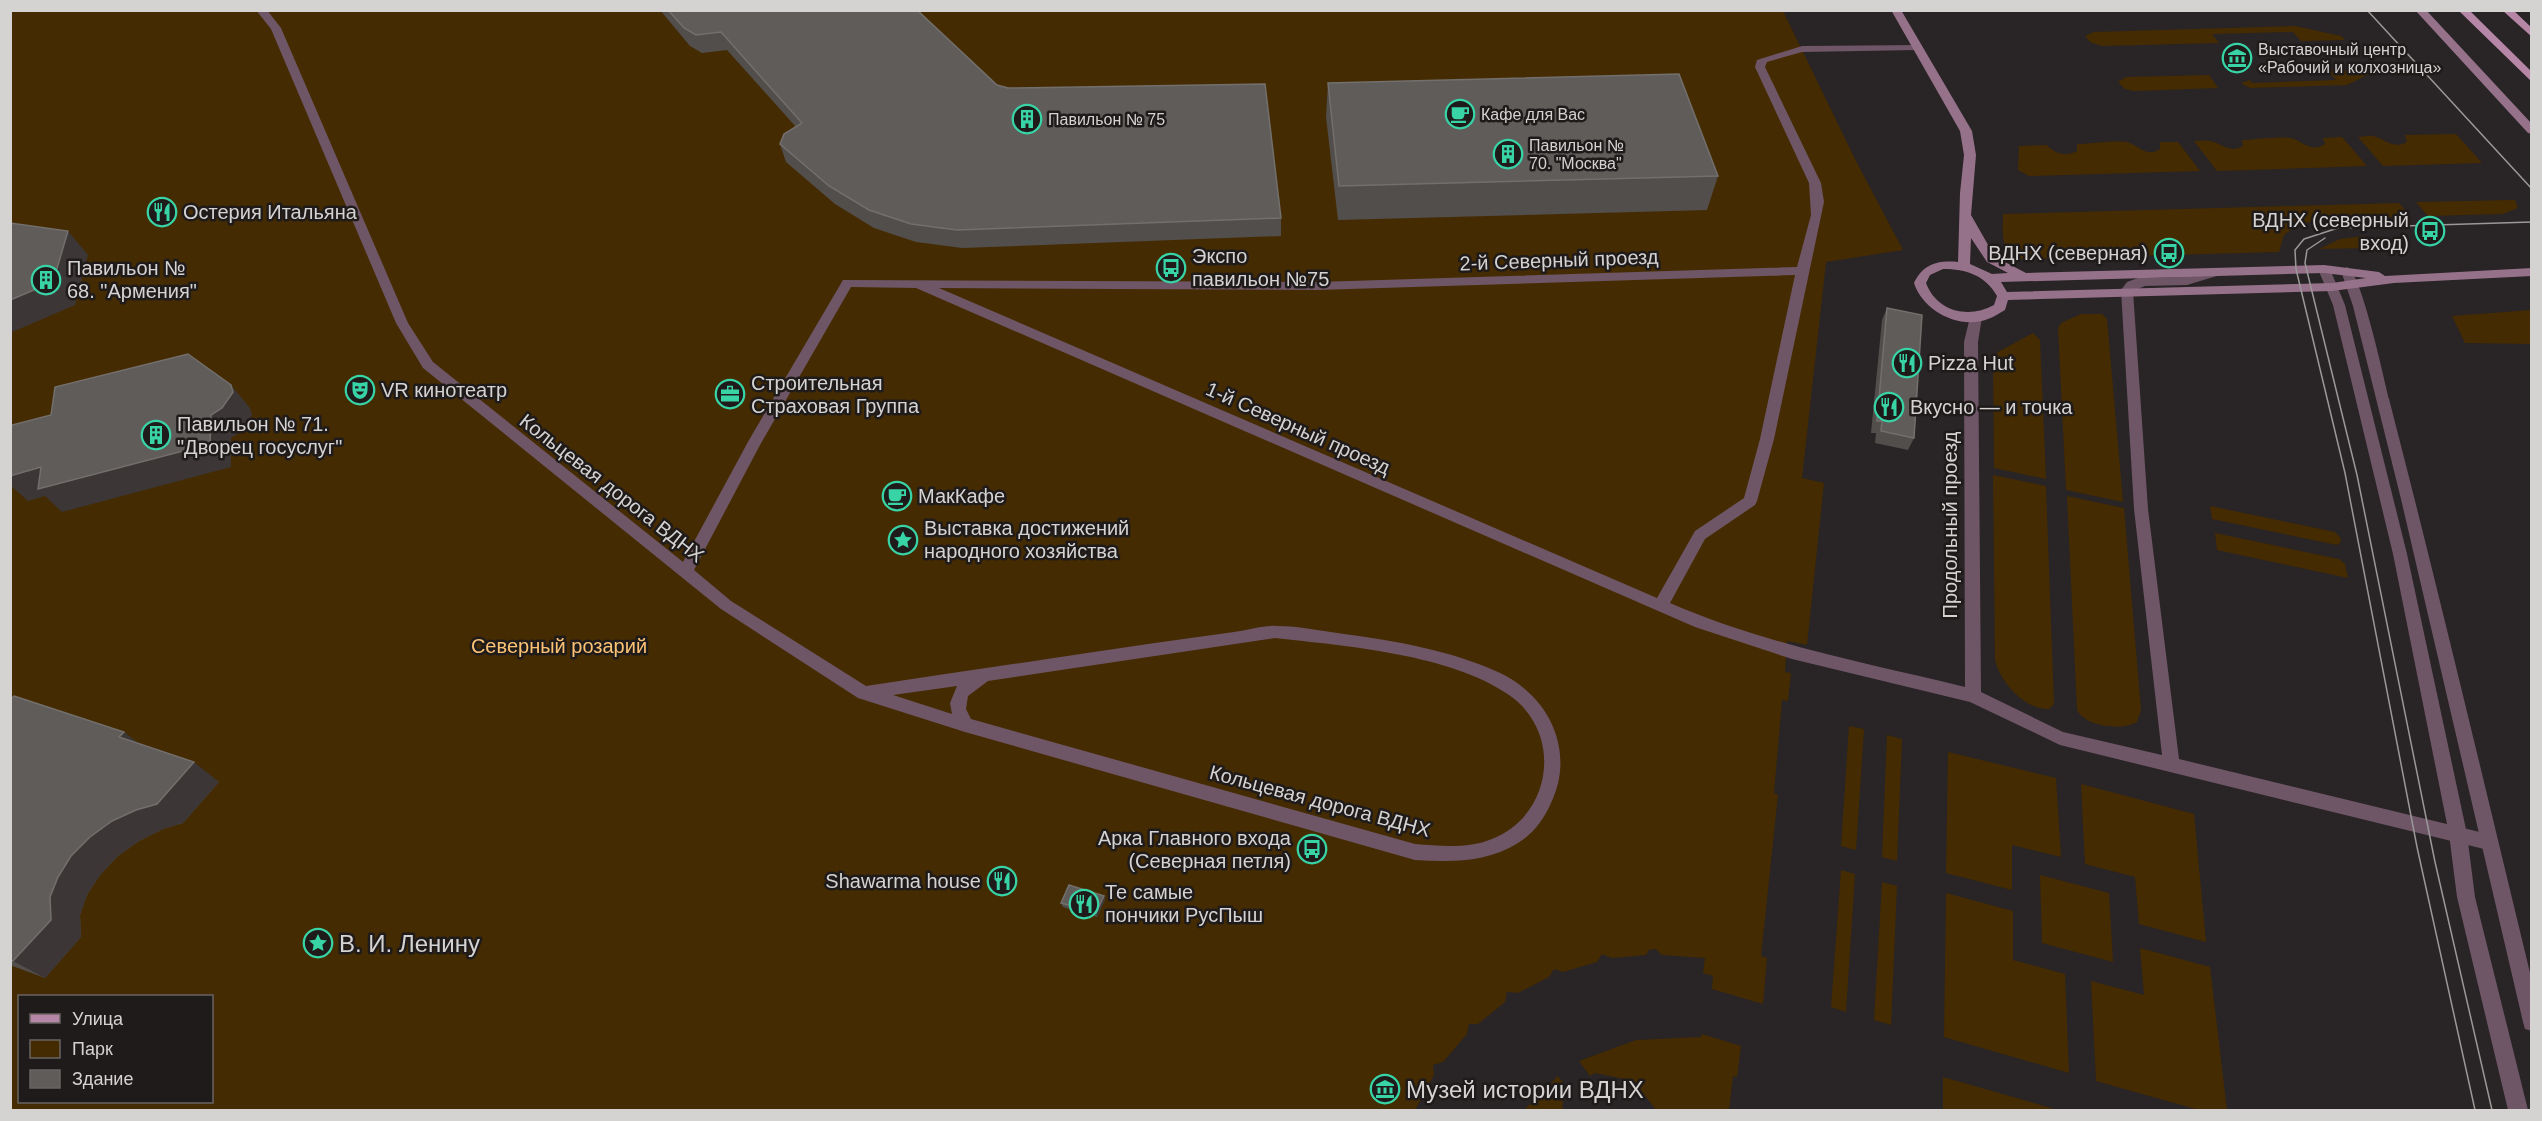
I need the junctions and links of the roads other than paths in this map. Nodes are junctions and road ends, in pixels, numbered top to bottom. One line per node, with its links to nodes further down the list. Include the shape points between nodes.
1 (261, 10): 26 (street, Кольцевая дорога ВДНХ, via 276,28 360,228 422,358 449,385)
2 (1896, 10): 7 (main road)
3 (2420, 10): 9 (main road)
4 (2463, 10): 8 (main road)
5 (2507, 10): 6 (main road)
6 (2532, 34)
7 (1918, 47): 10 (main road, via 1966,131 1970,155); 13 (street, via 1802,49 1762,60 1760,67 1815,183 1817,215)
8 (2532, 79)
9 (2530, 129)
10 (1965, 211): 11 (main road); 17 (main road, via 1988,258 2007,269)
11 (1964, 266): 18 (main road); 25 (main road, via 1932,267 1920,278 1920,287 1924,296 1941,309)
12 (2324, 268): 14 (main road); 15 (main road); 22 (street)
13 (1802, 271): 20 (street, 2-й Северный проезд, via 1317,286); 27 (street, via 1750,501 1700,535)
14 (2347, 271): 19 (main road); 21 (street)
15 (2216, 272): 17 (main road); 23 (street, via 2182,282 2134,284)
16 (2532, 272): 19 (main road)
17 (2035, 276): 18 (main road)
18 (1990, 278): 24 (main road)
19 (2394, 279): 21 (main road)
20 (921, 285): 26 (street, 2-й Северный проезд, via 847,283); 27 (street, 1-й Северный проезд)
21 (2353, 285): 22 (main road); 34 (street, via 2411,511)
22 (2332, 287): 23 (main road); 33 (street, via 2400,554)
23 (2127, 292): 24 (main road); 32 (street, via 2141,508)
24 (2003, 296): 25 (main road, via 1995,312)
25 (1976, 317): 30 (street, Продольный проезд, via 1971,353)
26 (685, 572): 29 (street, Кольцевая дорога ВДНХ, via 726,605)
27 (1660, 606): 30 (street, 1-й Северный проезд, via 1792,652)
28 (990, 674): 29 (street, Кольцевая дорога ВДНХ); 31 (street, via 969,683 957,697 956,711); 31 (street, Кольцевая дорога ВДНХ, via 1275,632 1357,642 1467,666 1515,690 1543,721 1553,752 1549,789 1533,820 1501,844 1462,855 1415,852)
29 (864, 693): 31 (street, Кольцевая дорога ВДНХ)
30 (1973, 696): 32 (street, 1-й Северный проезд, via 2060,738)
31 (965, 725)
32 (2171, 764): 33 (street, 1-й Северный проезд)
33 (2458, 834): 34 (street, 1-й Северный проезд); 36 (street, via 2466,897)
34 (2488, 842): 35 (street)
35 (2532, 1022)
36 (2518, 1110)

